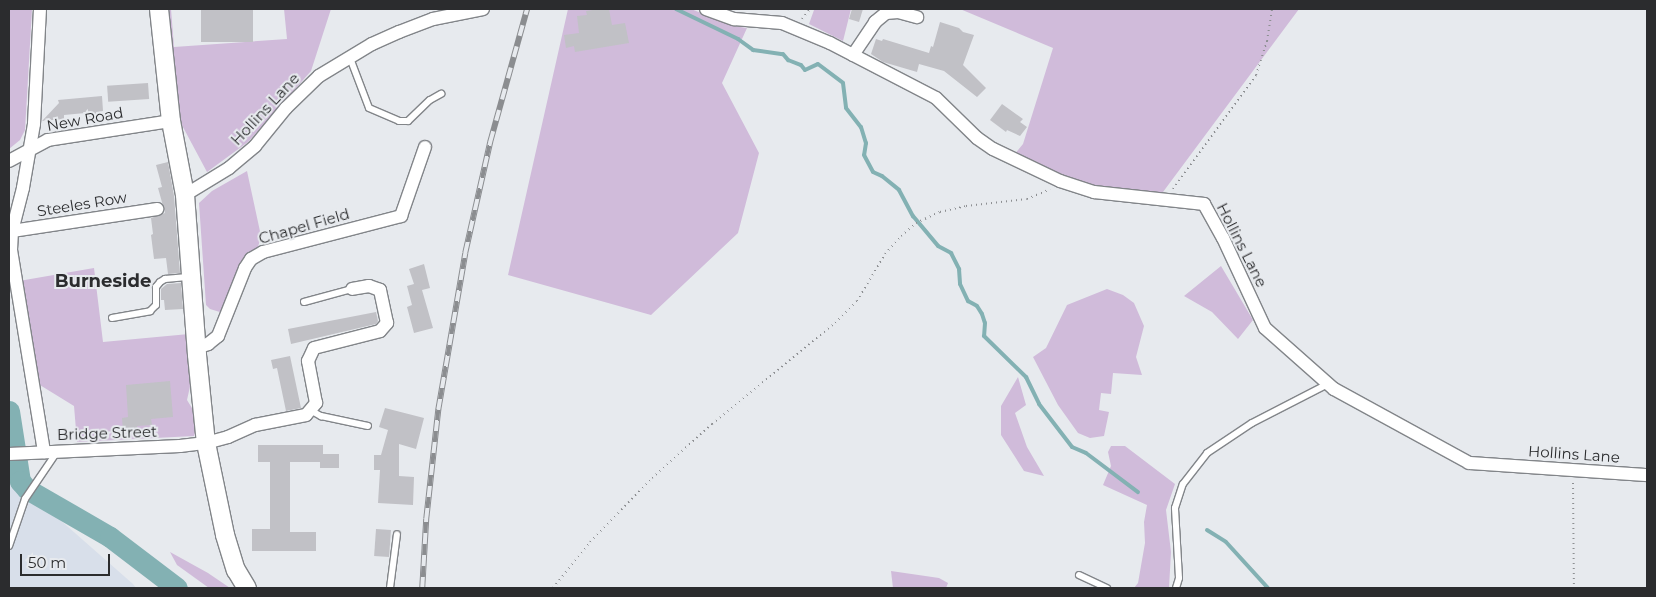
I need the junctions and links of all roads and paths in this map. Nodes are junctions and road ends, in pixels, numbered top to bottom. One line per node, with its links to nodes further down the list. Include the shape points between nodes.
1 (40, 9): 13 (street, via 34,124)
2 (159, 9): 11 (street)
3 (483, 9): 6 (street, Hollins Lane)
4 (706, 9): 8 (street, Hollins Lane, via 734,20 797,27)
5 (1272, 9): 17 (path, via 1267,41 1256,75)
6 (432, 14): 9 (street, Hollins Lane)
7 (917, 17): 8 (street, via 898,12 886,13 875,22)
8 (853, 55): 15 (street, Hollins Lane, via 936,98 977,138 997,151)
9 (350, 58): 10 (lane, via 369,108 399,121 408,122 430,100); 16 (street, Hollins Lane, via 319,76 302,91 255,146 229,168)
10 (441, 94)
11 (170, 121): 13 (street, New Road, via 48,140); 16 (street)
12 (425, 147): 24 (street, Chapel Field, via 401,216 263,252 251,259 218,336)
13 (29, 150): 14 (street, New Road); 19 (street)
14 (9, 161)
15 (1060, 181): 17 (street, Hollins Lane, via 1094,192); 38 (path, via 1027,199 966,206 940,212 916,223 885,254 857,301 652,478 590,542)
16 (186, 195): 20 (street)
17 (1166, 199): 25 (street, Hollins Lane, via 1204,204 1265,328)
18 (157, 209): 19 (street, Steeles Row)
19 (12, 231): 29 (street, via 10,250)
20 (191, 277): 23 (lane, via 160,282 156,287 156,305 150,311); 24 (street)
21 (352, 289): 22 (lane); 26 (street, via 369,286 380,290 386,323 380,331 314,348 308,361 316,403)
22 (304, 302)
23 (112, 318)
24 (196, 348): 28 (street)
25 (1328, 384): 31 (street, Hollins Lane, via 1469,463); 40 (lane, via 1252,424 1207,453 1183,484 1175,508 1179,578)
26 (310, 410): 27 (lane, via 321,416); 28 (street, Bridge Street, via 306,415 255,425)
27 (368, 426)
28 (206, 443): 29 (street, Bridge Street); 36 (street, via 225,535 236,570)
29 (51, 451): 30 (street, Bridge Street); 34 (lane, via 25,499)
30 (9, 454)
31 (1647, 474)
32 (1573, 480): 41 (path)
33 (397, 534): 37 (lane)
34 (9, 546)
35 (1079, 575): 39 (lane)
36 (247, 588)
37 (390, 588)
38 (554, 588)
39 (1107, 588)
40 (1176, 588)
41 (1574, 588)

